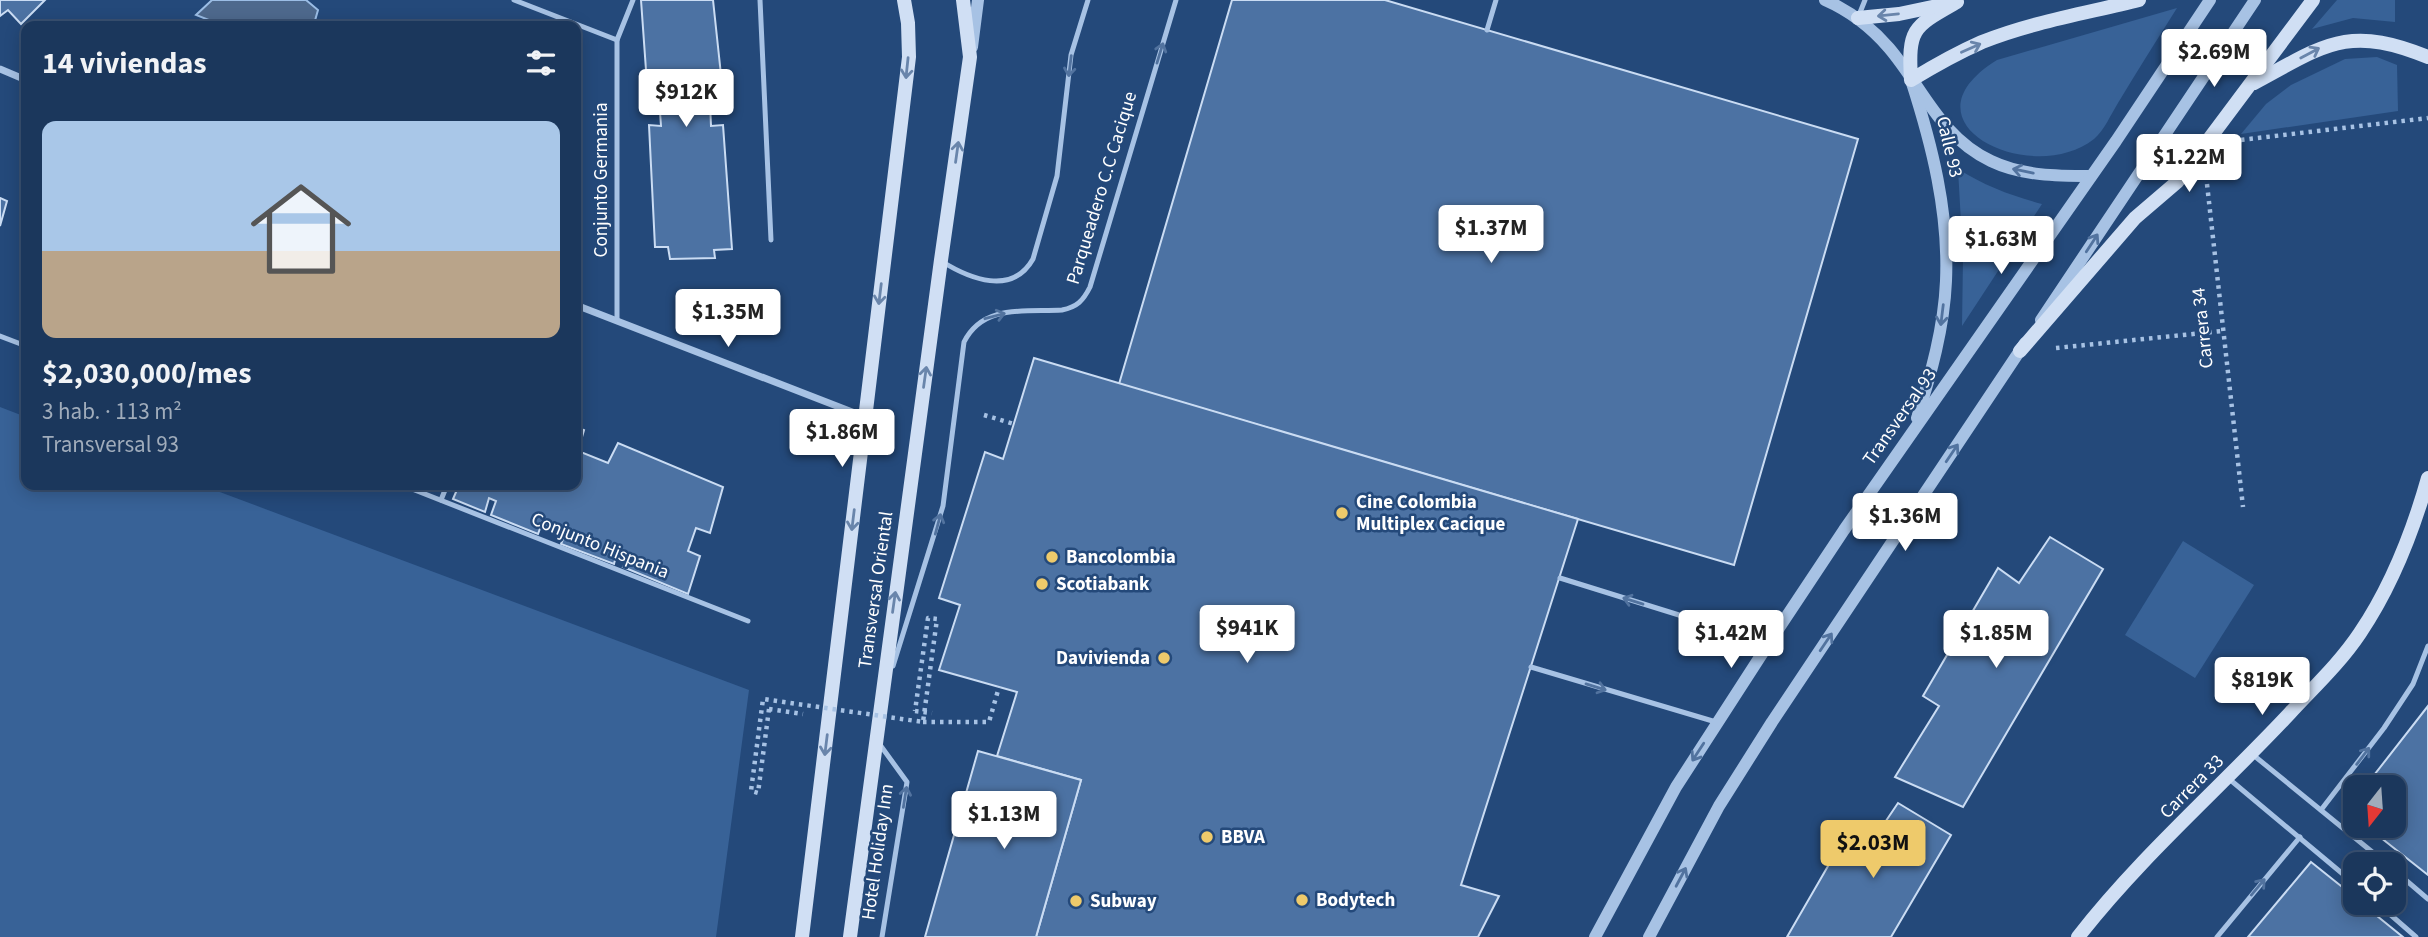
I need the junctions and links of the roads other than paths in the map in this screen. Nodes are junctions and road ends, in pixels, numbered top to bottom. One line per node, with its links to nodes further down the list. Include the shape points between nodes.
1 (514, 0): 18 (lane)
2 (633, 0): 21 (lane, Conjunto Germania)
3 (760, 0): 29 (lane)
4 (904, 0): 36 (main road, Transversal Oriental, one-way to 36, via 909,57)
5 (963, 0): 22 (main road, Transversal Oriental)
6 (978, 0): 22 (street)
7 (1088, 0): 30 (lane, one-way to 30, via 1071,55 1057,176 1027,271 1005,281 977,278)
8 (1176, 0): 47 (lane, Parqueadero C.C Cacique, one-way to 8, via 943,506 964,342 980,320 994,314 1062,310 1083,300)
9 (1496, 0): 20 (lane)
10 (1825, 0): 17 (street, Calle 93)
11 (1865, 0): 17 (lane)
12 (2139, 0): 26 (main road, one-way to 12, via 1996,37)
13 (2210, 0): 28 (street, Transversal 93)
14 (2255, 0): 35 (street, one-way to 14)
15 (2313, 0): 27 (main road)
16 (1961, 1): 17 (main road, one-way to 17); 26 (main road, via 1923,21 1912,38)
17 (1858, 18): 26 (street, Calle 93, via 1887,46)
18 (568, 21)
19 (581, 26): 21 (lane)
20 (1487, 30)
21 (617, 40): 32 (lane, Conjunto Germania)
22 (970, 57): 30 (main road, Transversal Oriental, one-way to 22)
23 (2428, 57): 27 (main road, one-way to 23, via 2323,46 2343,41 2388,43)
24 (0, 69): 25 (street)
25 (21, 78)
26 (1910, 80): 28 (street, Calle 93, one-way to 26, via 2021,171 1970,150); 37 (street, Calle 93, one-way to 37, via 1936,166 1946,282 1941,327)
27 (2250, 85): 35 (main road, via 2177,181 2135,218)
28 (2091, 176): 37 (street, Transversal 93)
29 (771, 240)
30 (941, 260): 47 (main road, Transversal Oriental, one-way to 30)
31 (581, 307): 32 (street)
32 (617, 321): 36 (street)
33 (0, 336): 34 (lane)
34 (21, 343)
35 (2020, 351): 63 (street, one-way to 35, via 1719,806 1772,722)
36 (865, 418): 59 (main road, Transversal Oriental, one-way to 59)
37 (1913, 431): 44 (street, Transversal 93)
38 (2428, 478): 50 (main road, Carrera 33, via 2402,553 2360,633)
39 (415, 490): 41 (lane, Conjunto Hispania)
40 (445, 490): 41 (lane)
41 (441, 500): 43 (lane, Conjunto Hispania)
42 (1560, 578): 44 (lane, one-way to 42)
43 (748, 621)
44 (1769, 643): 48 (street, Transversal 93)
45 (2428, 646): 52 (lane, one-way to 45, via 2413,684)
46 (1531, 667): 48 (lane, one-way to 48)
47 (880, 706): 49 (main road, Transversal Oriental)
48 (1717, 723): 62 (street, Transversal 93, one-way to 62, via 1676,787)
49 (876, 738): 60 (main road, Transversal Oriental); 61 (lane, Hotel Holiday Inn, one-way to 49, via 907,782)
50 (2252, 754): 51 (main road, Carrera 33); 52 (lane)
51 (2228, 778): 53 (lane); 64 (main road, Carrera 33, via 2121,885)
52 (2321, 810): 54 (lane)
53 (2300, 837): 55 (lane); 65 (lane, one-way to 53)
54 (2372, 852)
55 (2343, 873)
56 (2406, 880): 57 (lane)
57 (2428, 899)
58 (2391, 915): 66 (lane)
59 (802, 937)
60 (850, 937)
61 (882, 937)
62 (1595, 937)
63 (1649, 937)
64 (2078, 937)
65 (2217, 937)
66 (2416, 937)

